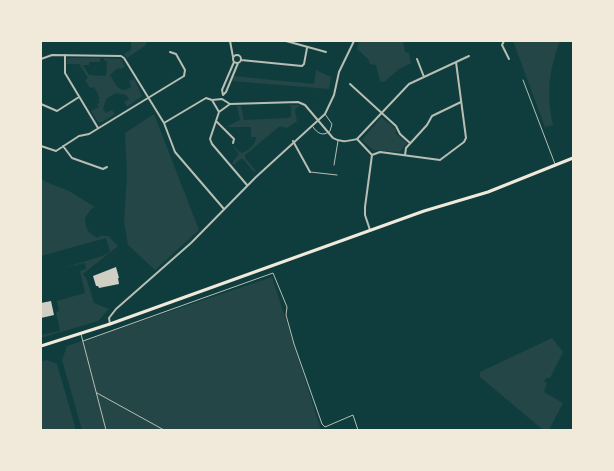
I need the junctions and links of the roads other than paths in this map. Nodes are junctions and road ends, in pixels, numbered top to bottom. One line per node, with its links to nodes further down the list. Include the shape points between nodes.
1 (230, 41): 10 (street)
2 (286, 41): 5 (street)
3 (354, 41): 31 (street, via 339,72 334,95)
4 (504, 41): 13 (street, via 502,45)
5 (307, 48): 7 (street); 14 (street, via 302,66)
6 (170, 52): 23 (street, via 176,54 185,70 184,76)
7 (326, 52)
8 (65, 55): 11 (street, via 52,55); 22 (street, via 65,73); 23 (street, via 121,56)
9 (469, 56): 16 (street)
10 (233, 57): 14 (street, via 238,55); 15 (street)
11 (41, 59)
12 (417, 59): 18 (street)
13 (509, 59)
14 (241, 60): 17 (street)
15 (234, 62): 17 (street); 21 (street, via 222,90)
16 (456, 62): 18 (street); 26 (street)
17 (238, 63): 21 (street)
18 (424, 77): 30 (street, via 409,84)
19 (523, 80): 49 (lane)
20 (350, 84): 30 (street)
21 (223, 95): 24 (street)
22 (79, 97): 27 (street, via 57,111); 36 (street)
23 (148, 98): 34 (street); 36 (street)
24 (222, 99): 25 (street); 28 (street)
25 (212, 100): 29 (street); 34 (street, via 206,98)
26 (461, 102): 42 (street, via 432,116); 46 (street, via 466,138 464,142 440,160)
27 (41, 104)
28 (230, 104): 29 (street); 33 (street, via 298,102 305,105)
29 (219, 112): 32 (street)
30 (382, 113): 38 (street); 42 (street)
31 (325, 114): 33 (street); 37 (lane, via 332,124)
32 (216, 121): 41 (street, via 234,138); 53 (street, via 210,139 212,144)
33 (318, 122): 35 (street); 37 (street)
34 (164, 123): 54 (street, via 175,152)
35 (312, 126): 37 (lane, via 320,134); 39 (street)
36 (98, 128): 44 (street)
37 (328, 133): 40 (street)
38 (357, 139): 40 (street); 45 (street)
39 (293, 141): 51 (street); 53 (street)
40 (338, 141): 48 (lane)
41 (234, 143)
42 (410, 143): 46 (street)
43 (41, 146): 44 (street, via 53,151)
44 (64, 146): 50 (street, via 72,158 103,169)
45 (372, 155): 46 (street, via 380,152); 55 (street, via 365,207)
46 (405, 155)
47 (573, 158): 49 (main road)
48 (334, 165)
49 (555, 165): 55 (main road, via 488,192 424,210)
50 (106, 167)
51 (310, 172): 52 (lane)
52 (337, 175)
53 (247, 185): 54 (street)
54 (224, 210): 56 (street, via 191,243 116,309 109,318)
55 (370, 230): 56 (main road)
56 (110, 324): 57 (main road)
57 (81, 334): 58 (lane); 59 (main road)
58 (83, 341): 60 (lane); 63 (lane, via 273,273 287,307 286,315 294,344 322,424 325,427 330,426 352,415)
59 (41, 346)
60 (97, 392): 61 (lane); 62 (lane)
61 (106, 430)
62 (164, 430)
63 (358, 430)

